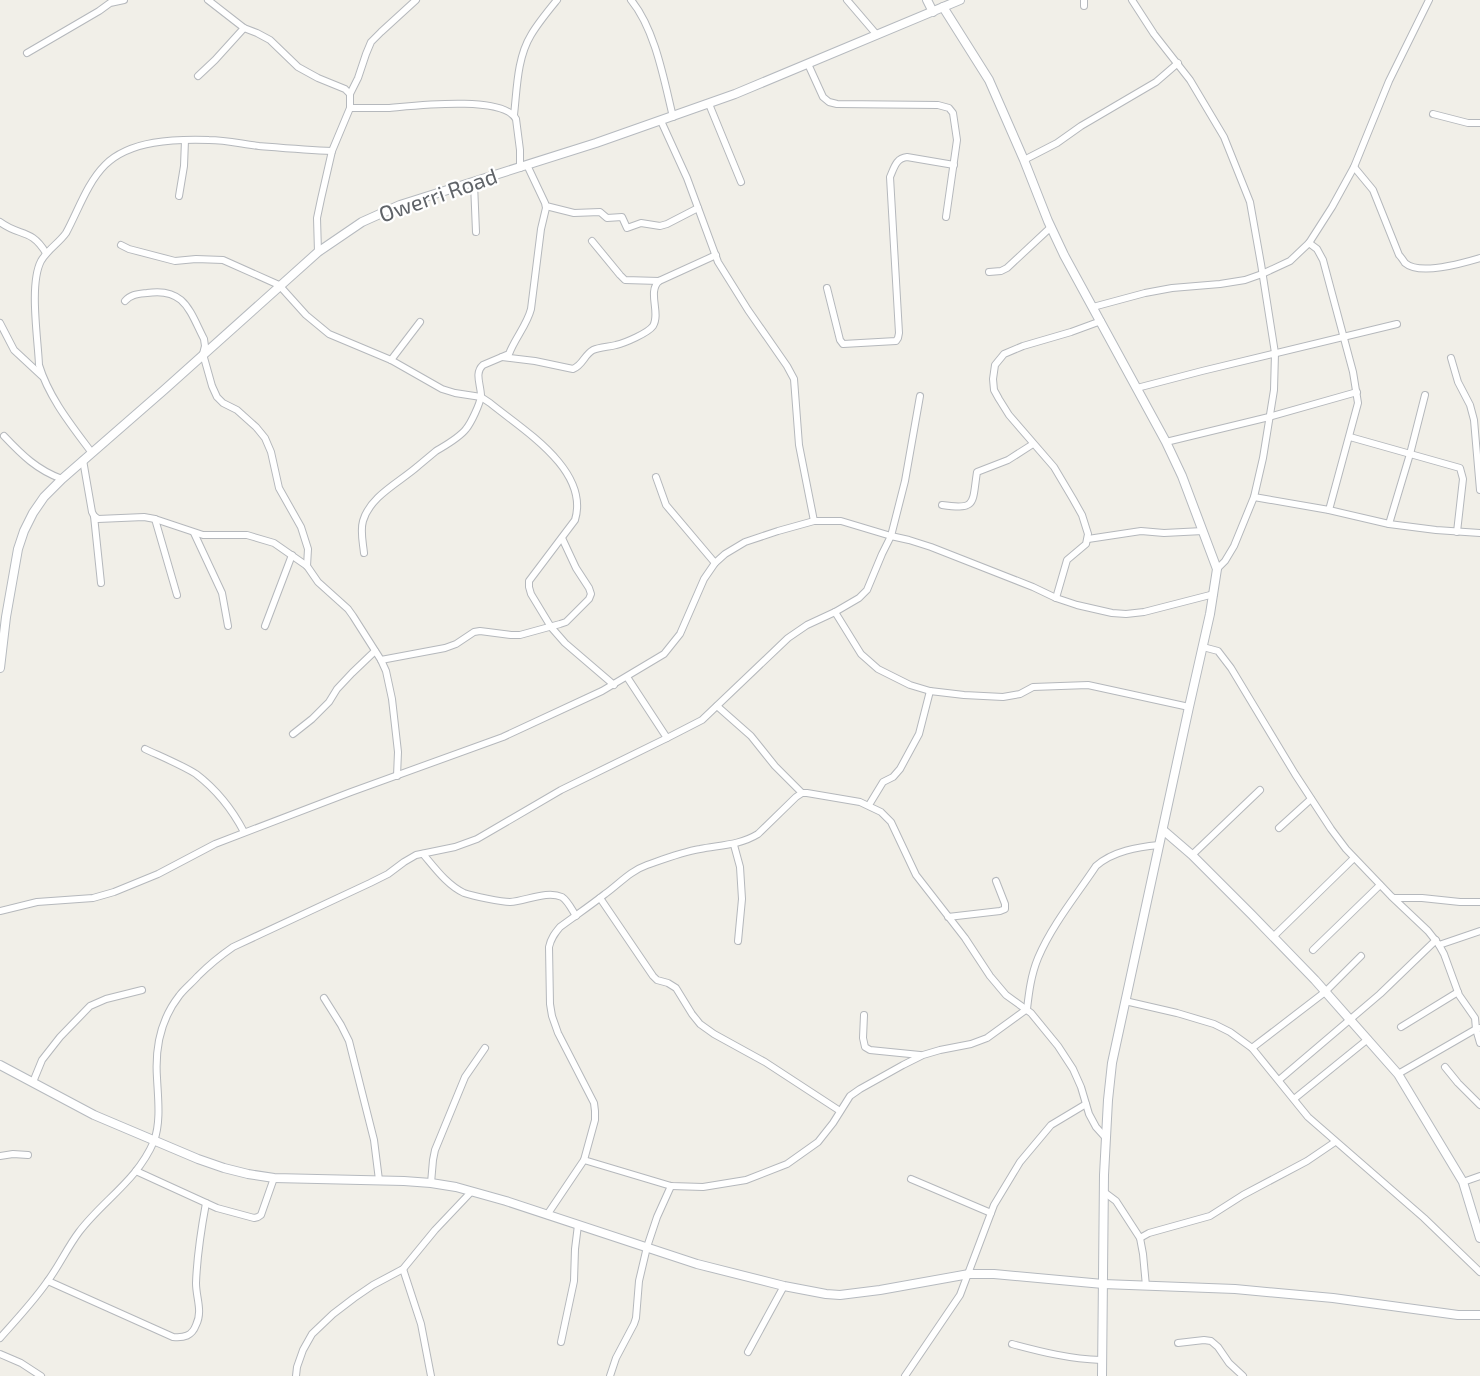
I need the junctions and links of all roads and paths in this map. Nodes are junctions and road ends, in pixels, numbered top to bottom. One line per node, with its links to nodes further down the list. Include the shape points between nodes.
1 (124, 0): 15 (street, via 110,3)
2 (208, 0): 13 (street)
3 (416, 0): 19 (street, via 372,42)
4 (557, 0): 23 (street, via 526,44)
5 (631, 0): 24 (street, via 650,30)
6 (847, 0): 14 (street)
7 (927, 0): 12 (main road)
8 (960, 0): 11 (main road, Owerri Road)
9 (1132, 0): 16 (street)
10 (1428, 0): 32 (street)
11 (943, 7): 12 (main road, Owerri Road); 29 (main road, via 989,80)
12 (933, 12): 14 (main road, Owerri Road)
13 (244, 28): 18 (street); 19 (street, via 270,40 298,67)
14 (877, 35): 17 (main road, Owerri Road)
15 (27, 53)
16 (1178, 63): 29 (street, via 1156,82); 50 (street, via 1224,137 1250,202)
17 (808, 64): 20 (main road, Owerri Road); 30 (street, via 829,102 949,108 957,140)
18 (198, 76)
19 (350, 94): 21 (street)
20 (710, 104): 24 (main road, Owerri Road); 33 (street)
21 (350, 108): 23 (street, via 465,104 492,106); 28 (street)
22 (1433, 114): 26 (street)
23 (514, 115): 31 (street)
24 (673, 117): 25 (main road, Owerri Road)
25 (661, 121): 31 (main road, Owerri Road); 37 (street)
26 (1480, 123)
27 (184, 140): 28 (street); 35 (street); 46 (street, via 135,146 112,159 95,178 66,233)
28 (332, 151): 45 (street, via 318,218)
29 (1024, 160): 40 (main road)
30 (954, 165): 38 (street); 53 (street, via 907,157 896,164 890,177 899,333 896,341 843,344)
31 (524, 167): 34 (main road, Owerri Road); 36 (street)
32 (1354, 167): 43 (street); 48 (street, via 1373,190 1405,263 1421,268)
33 (741, 182)
34 (474, 183): 41 (street); 45 (main road, Owerri Road, via 379,214)
35 (179, 196)
36 (546, 206): 37 (street, via 574,213 600,212 607,218 622,218 627,228 641,223 660,226); 63 (street, via 528,321 509,354)
37 (698, 208): 47 (street)
38 (946, 217)
39 (0, 222): 46 (street, via 30,235)
40 (1051, 227): 49 (street, via 1007,268); 55 (main road)
41 (476, 232)
42 (592, 241): 51 (street, via 624,280)
43 (1309, 243): 50 (street, via 1290,261); 60 (street, via 1323,260)
44 (121, 245): 52 (street, via 175,261 223,260)
45 (318, 252): 52 (main road, Owerri Road)
46 (46, 253): 66 (street, via 36,273 35,295)
47 (716, 255): 51 (street); 88 (street, via 794,379 799,444)
48 (1480, 258)
49 (989, 272)
50 (1262, 274): 55 (street, via 1220,284 1145,292); 61 (street)
51 (659, 281): 63 (street, via 654,290 653,325 617,345 595,349 579,367)
52 (279, 285): 62 (main road, Owerri Road); 65 (street, via 329,333)
53 (826, 288)
54 (125, 301): 62 (street, via 136,294 155,291 185,302 204,339)
55 (1093, 307): 56 (main road)
56 (1101, 321): 67 (main road); 76 (street, via 1023,346 1005,354 995,365 994,390)
57 (420, 322): 65 (street)
58 (0, 323): 66 (street, via 14,350)
59 (1397, 324): 60 (street)
60 (1344, 337): 61 (street); 68 (street)
61 (1275, 353): 67 (street); 72 (street)
62 (203, 354): 77 (main road, Owerri Road); 100 (street, via 217,398 237,410 265,438 279,488 301,527 308,549)
63 (502, 357): 71 (street, via 480,368)
64 (1451, 358): 82 (street, via 1474,420)
65 (391, 360): 71 (street, via 441,389)
66 (43, 376): 77 (street)
67 (1137, 388): 75 (main road)
68 (1356, 392): 72 (street); 74 (street, via 1358,403)
69 (920, 396): 94 (street)
70 (1425, 396): 78 (street)
71 (481, 397): 95 (street, via 542,445 569,475 577,512); 97 (street, via 465,431 380,496 366,513 362,523)
72 (1269, 417): 75 (street); 83 (street)
73 (4, 436): 81 (street, via 37,467)
74 (1350, 437): 78 (street); 85 (street)
75 (1166, 442): 90 (main road)
76 (1033, 444): 84 (street, via 1008,460 977,472 969,506); 96 (street, via 1054,467 1073,499)
77 (92, 453): 79 (main road, Owerri Road)
78 (1410, 454): 89 (street); 91 (street, via 1460,468 1463,489)
79 (83, 460): 81 (main road, Owerri Road); 86 (street)
80 (656, 477): 99 (street, via 666,505)
81 (62, 479): 107 (main road, Owerri Road, via 44,497 24,531)
82 (1480, 490)
83 (1254, 497): 85 (street); 101 (street, via 1234,546)
84 (942, 505)
85 (1329, 510): 89 (street)
86 (94, 516): 87 (street); 102 (street)
87 (155, 519): 92 (street); 104 (street)
88 (814, 521): 94 (street, via 841,522); 99 (street, via 745,542)
89 (1389, 524): 91 (street)
90 (1203, 531): 96 (street, via 1142,531); 101 (main road)
91 (1456, 532): 93 (street)
92 (194, 533): 98 (street, via 247,536 274,543); 108 (street, via 222,593)
93 (1480, 533)
94 (891, 536): 105 (street, via 931,547); 106 (street, via 867,590)
95 (561, 538): 110 (street, via 529,581 531,594); 110 (street, via 591,594 566,622)
96 (1088, 539): 105 (street, via 1067,560)
97 (364, 553)
98 (292, 555): 100 (street); 109 (street)
99 (715, 563): 115 (street, via 680,634 664,654)
100 (307, 566): 112 (street, via 318,582 348,609)
101 (1217, 570): 103 (main road)
102 (101, 583)
103 (1214, 594): 105 (street, via 1126,614 1077,606); 111 (main road)
104 (177, 595)
105 (1056, 598)
106 (835, 612): 117 (street, via 861,654 878,669 909,686); 118 (street, via 788,638)
107 (3, 615): 114 (main road, Owerri Road)
108 (228, 626)
109 (265, 626)
110 (551, 627): 113 (street, via 520,635 474,632 445,648); 116 (street)
111 (1203, 647): 119 (main road); 126 (street, via 1218,651 1231,668)
112 (375, 651): 113 (street); 120 (street, via 329,702)
113 (381, 660): 123 (street, via 392,699)
114 (0, 668)
115 (627, 677): 116 (street); 121 (street)
116 (614, 685): 123 (street, via 503,737)
117 (930, 691): 119 (street, via 1003,697 1033,687 1088,686); 127 (street, via 919,734 900,769 883,782)
118 (717, 706): 121 (street, via 702,720); 125 (street, via 751,736)
119 (1189, 707): 129 (main road)
120 (293, 734)
121 (667, 738): 133 (street, via 561,790 477,839)
122 (145, 749): 130 (street, via 195,773 235,814)
123 (397, 776): 130 (street)
124 (1260, 790): 134 (street)
125 (802, 793): 127 (street); 131 (street, via 758,834)
126 (1311, 799): 128 (street); 135 (street)
127 (869, 805): 143 (street, via 891,822 916,875)
128 (1279, 828)
129 (1163, 830): 132 (main road); 134 (main road)
130 (244, 832): 141 (street, via 114,892)
131 (734, 844): 138 (street, via 699,849 644,866); 146 (street, via 742,899)
132 (1159, 845): 154 (main road); 155 (street, via 1138,847 1096,866 1038,959)
133 (423, 854): 142 (street, via 439,873 465,893 508,902 559,896); 175 (street, via 233,947 217,957 179,995 167,1014 156,1054 158,1103)
134 (1192, 855): 145 (main road)
135 (1354, 858): 137 (street); 145 (street)
136 (996, 881): 143 (street, via 1005,909)
137 (1380, 885): 139 (street); 148 (street)
138 (600, 898): 142 (street); 173 (street, via 653,976 676,988 700,1024)
139 (1393, 898): 140 (street); 147 (street)
140 (1480, 902)
141 (0, 911)
142 (576, 916): 179 (street, via 550,940 550,1004 558,1033 594,1103 595,1120)
143 (948, 917): 155 (street, via 1006,995)
144 (1480, 931): 147 (street)
145 (1273, 937): 151 (main road)
146 (738, 941)
147 (1437, 942): 152 (street); 157 (street)
148 (1313, 951)
149 (1361, 956): 151 (street)
150 (142, 990): 169 (street, via 90,1006 42,1060)
151 (1325, 992): 157 (main road); 163 (street)
152 (1458, 992): 158 (street); 159 (street)
153 (324, 998): 184 (street, via 349,1041)
154 (1125, 1001): 163 (street, via 1214,1024); 174 (main road, via 1112,1063)
155 (1027, 1009): 164 (street, via 987,1038); 171 (street, via 1040,1021 1073,1069)
156 (864, 1015): 164 (street, via 865,1047)
157 (1350, 1019): 160 (main road); 168 (street)
158 (1401, 1027)
159 (1478, 1028): 161 (street); 167 (street)
160 (1368, 1039): 167 (main road); 170 (street)
161 (1480, 1043)
162 (485, 1048): 186 (street, via 465,1077 435,1150)
163 (1252, 1048): 168 (street)
164 (923, 1055): 173 (street, via 860,1089)
165 (0, 1065): 169 (main road)
166 (1445, 1067): 172 (street)
167 (1398, 1074): 185 (main road)
168 (1279, 1080): 170 (street)
169 (33, 1082): 175 (main road)
170 (1294, 1099): 176 (street)
171 (1086, 1104): 174 (street); 191 (street, via 1043,1133 1016,1169)
172 (1480, 1105)
173 (840, 1111): 187 (street, via 818,1142 787,1164 746,1180 704,1188)
174 (1105, 1137): 189 (main road)
175 (154, 1141): 180 (street); 182 (main road, via 224,1168)
176 (1335, 1142): 194 (street, via 1210,1216); 198 (street)
177 (28, 1155): 178 (street)
178 (0, 1156)
179 (584, 1160): 187 (street); 192 (street)
180 (136, 1171): 190 (street); 200 (street, via 80,1231)
181 (1480, 1176): 185 (street)
182 (274, 1178): 184 (main road); 190 (street, via 258,1217)
183 (911, 1179): 191 (street)
184 (380, 1180): 186 (main road)
185 (1463, 1182): 195 (main road)
186 (432, 1183): 188 (main road)
187 (671, 1186): 196 (street)
188 (471, 1192): 192 (main road); 197 (street)
189 (1104, 1192): 194 (street, via 1116,1201); 201 (main road)
190 (206, 1203): 200 (street, via 198,1252 198,1319 184,1338 173,1337)
191 (991, 1213): 199 (street)
192 (547, 1215): 193 (main road)
193 (578, 1225): 196 (main road); 206 (street, via 574,1281)
194 (1140, 1238): 203 (street)
195 (1480, 1238)
196 (647, 1247): 202 (main road); 215 (street, via 634,1324)
197 (403, 1269): 213 (street, via 354,1298 312,1334); 214 (street, via 421,1324)
198 (1480, 1272)
199 (969, 1274): 201 (main road); 202 (main road, via 840,1295); 216 (street, via 955,1304)
200 (48, 1281): 205 (street)
201 (1103, 1284): 203 (main road); 211 (main road)
202 (784, 1286): 209 (street)
203 (1146, 1286): 204 (main road, via 1246,1290)
204 (1480, 1315)
205 (0, 1338)
206 (561, 1342)
207 (1012, 1344): 211 (street, via 1080,1360)
208 (1178, 1344): 218 (street, via 1211,1341)
209 (748, 1352)
210 (0, 1354): 212 (street)
211 (1101, 1360): 217 (main road)
212 (40, 1376)
213 (296, 1376)
214 (431, 1376)
215 (610, 1376)
216 (905, 1376)
217 (1102, 1376)
218 (1243, 1376)

